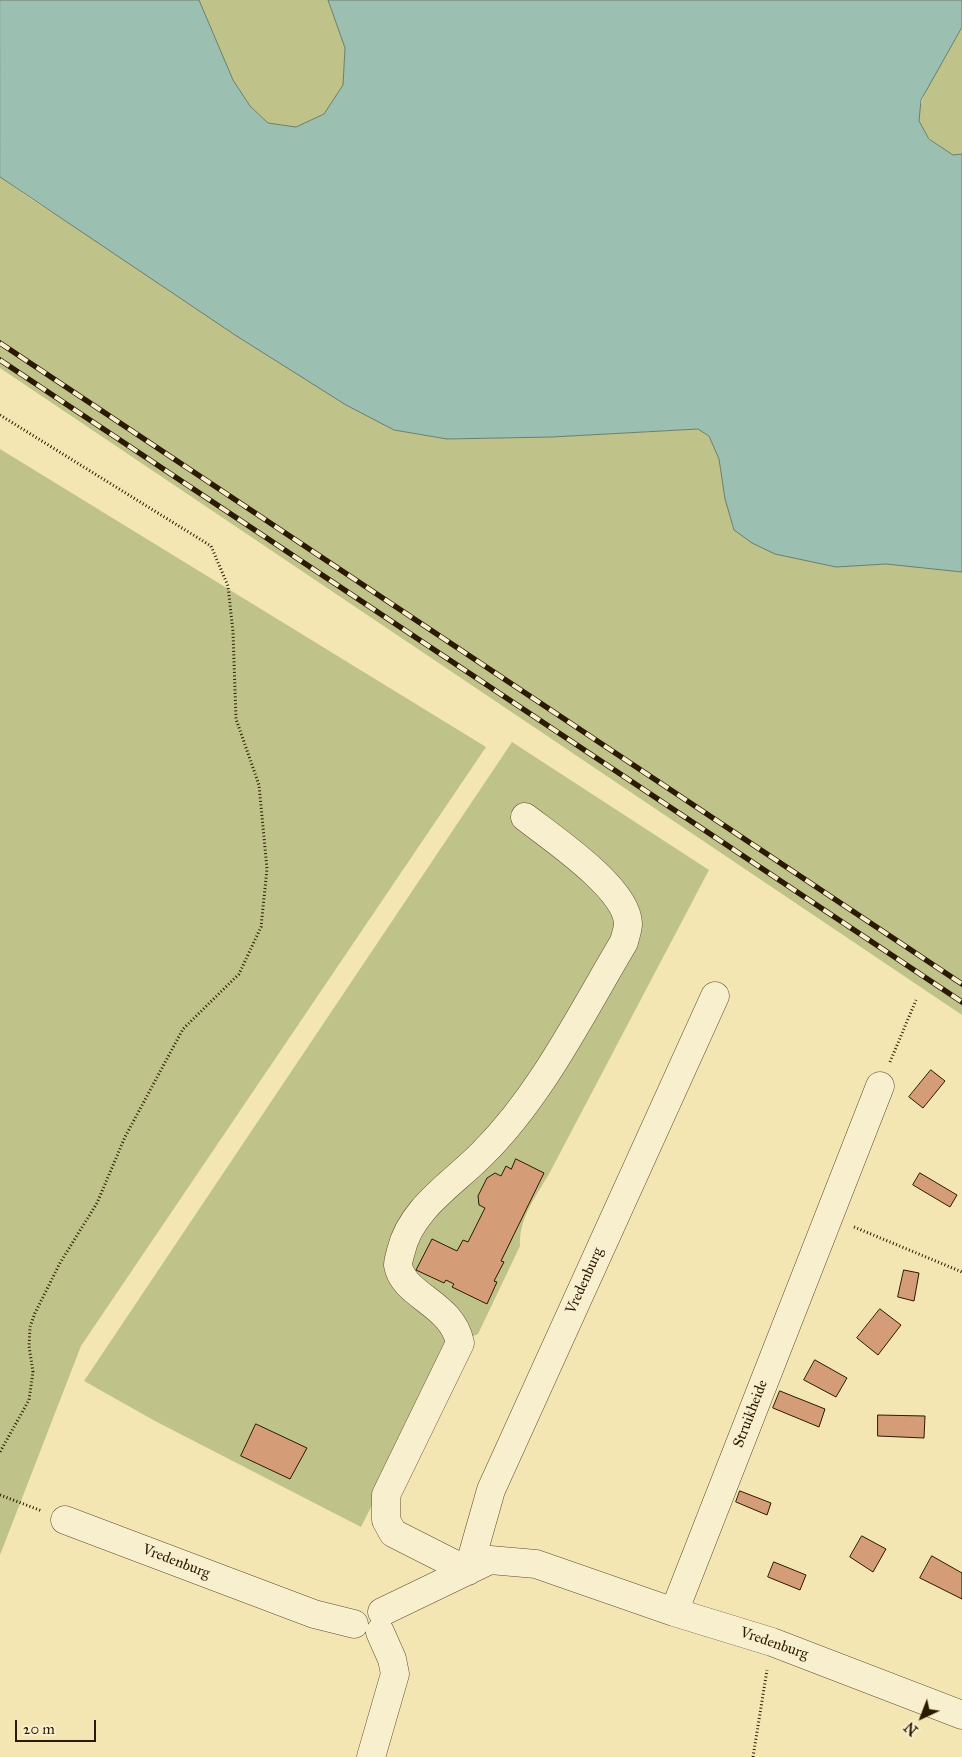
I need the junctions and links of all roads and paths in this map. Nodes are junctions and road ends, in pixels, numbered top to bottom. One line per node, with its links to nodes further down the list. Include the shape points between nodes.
1 (0, 415): 8 (path, via 211,546 228,586 236,720 259,785 267,869 261,927 240,974 183,1029 125,1137 97,1203 60,1263 35,1313 30,1327 33,1372 29,1400)
2 (525, 817): 11 (lane, via 607,883 622,904 628,923 624,942 541,1079 484,1153 424,1207 411,1226 398,1264 403,1278 454,1323 460,1342 386,1496 386,1520 393,1533)
3 (715, 996): 11 (lane, Vredenburg, via 491,1490)
4 (916, 1000): 5 (path)
5 (880, 1086): 6 (lane, Struikheide)
6 (828, 1216): 7 (path); 12 (lane, Struikheide)
7 (962, 1272)
8 (0, 1452)
9 (0, 1495): 10 (path)
10 (65, 1520): 13 (lane, Vredenburg, via 314,1614 354,1624 360,1632 370,1636)
11 (468, 1571): 12 (lane, Vredenburg, via 490,1560 536,1564); 13 (lane, Vredenburg)
12 (674, 1612): 14 (lane, Vredenburg)
13 (381, 1622): 16 (lane, via 395,1674)
14 (772, 1642): 15 (lane, Vredenburg); 17 (path)
15 (962, 1715)
16 (371, 1757)
17 (753, 1757)

